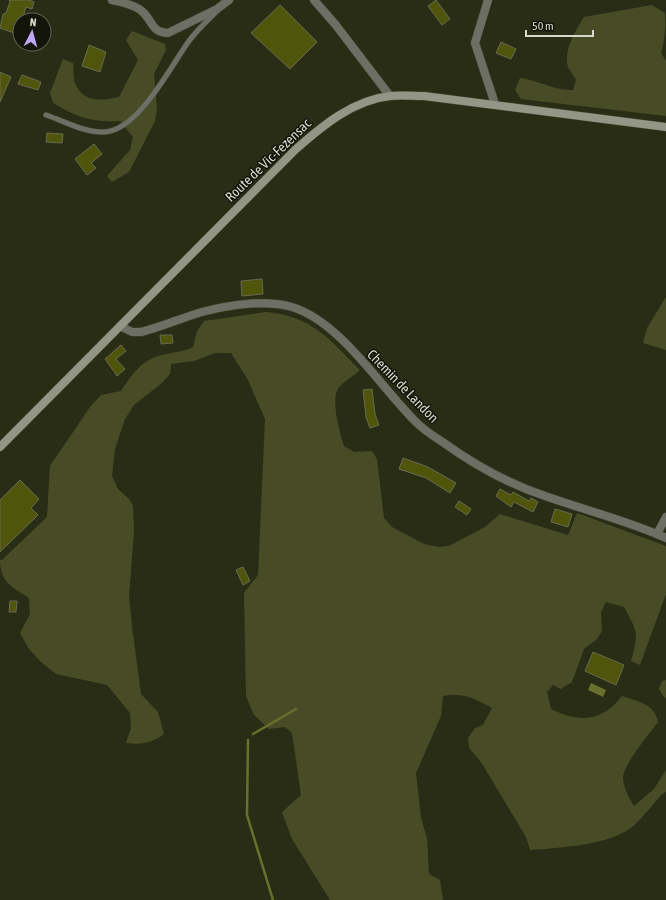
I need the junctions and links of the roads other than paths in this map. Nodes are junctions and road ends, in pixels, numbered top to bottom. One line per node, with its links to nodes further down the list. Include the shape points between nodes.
1 (112, 0): 5 (street, via 137,7 155,29 168,33)
2 (229, 0): 5 (street)
3 (314, 0): 6 (street)
4 (488, 0): 7 (street, via 475,43)
5 (218, 9): 8 (lane, via 190,39 142,109 126,125 110,131 92,131)
6 (390, 96): 7 (main road, Route de Vic-Fezensac, via 424,96); 10 (main road, Route de Vic-Fezensac, via 347,110 322,126)
7 (494, 104): 9 (main road, Route de Vic-Fezensac)
8 (46, 115)
9 (666, 127)
10 (120, 326): 11 (main road, Route de Vic-Fezensac); 13 (street, Chemin de Landon, via 132,332 142,332 203,312 253,304 292,307 329,328 418,424 463,456 497,475 548,497)
11 (0, 447)
12 (666, 517): 13 (street)
13 (657, 534): 14 (street, Chemin de Landon)
14 (666, 538)

